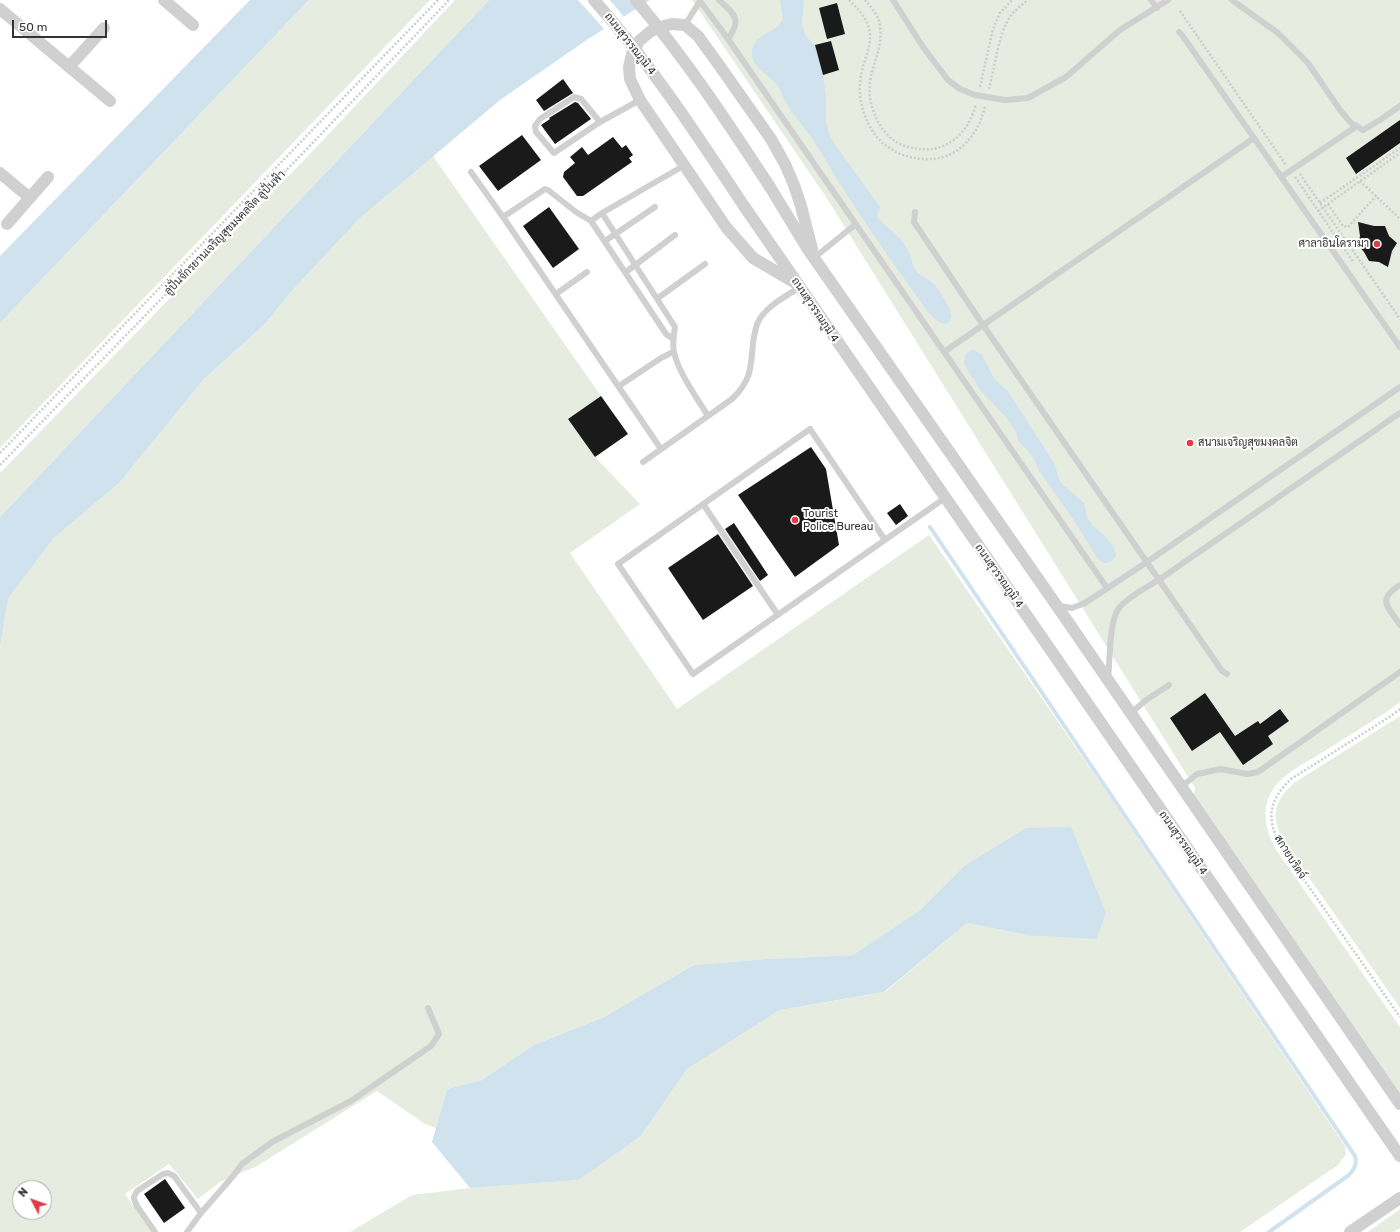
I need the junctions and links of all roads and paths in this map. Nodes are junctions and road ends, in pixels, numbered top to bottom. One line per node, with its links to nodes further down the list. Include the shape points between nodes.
1 (164, 0): 18 (street)
2 (438, 0): 77 (path)
3 (449, 0): 79 (path, ลู่ปั่นจักรยานเจริญสุขมงคลจิต ลู่ปั่นฟ้า)
4 (594, 0): 63 (street, ถนนสุวรรณภูมิ 4, bridge, via 633,46 669,95)
5 (636, 0): 58 (street, bridge, via 699,81)
6 (719, 0): 22 (lane, via 735,18 736,25)
7 (849, 0): 25 (path, via 866,21 870,32 860,82 860,99 867,121 886,146 899,154 917,159 943,157 957,151 968,142 982,120)
8 (865, 0): 24 (path, via 880,24 881,45 870,82 872,110 886,134 904,146 920,150 933,150 944,146 961,134 972,116)
9 (893, 0): 24 (lane, via 948,80 960,89)
10 (1012, 0): 24 (path, via 1000,13 993,29)
11 (1028, 0): 25 (path, via 1010,17 1003,30)
12 (1152, 0): 16 (lane)
13 (1168, 0): 16 (lane)
14 (1232, 0): 30 (lane, via 1278,33 1308,63 1340,110)
15 (700, 1): 19 (lane); 22 (lane)
16 (1156, 8): 25 (lane, via 1120,30 1066,77 1028,98 1005,100)
17 (0, 9): 23 (street)
18 (193, 25)
19 (685, 25): 26 (street, via 672,24 651,31 640,41 632,54 630,79); 58 (street, via 698,36 719,65 771,139 785,164 801,206)
20 (104, 28): 23 (street)
21 (1179, 32): 31 (lane)
22 (728, 40): 54 (lane)
23 (69, 67): 27 (street)
24 (978, 96): 25 (lane)
25 (988, 97)
26 (640, 100): 29 (lane); 34 (street)
27 (110, 101)
28 (1400, 106): 30 (lane, via 1363,130)
29 (600, 122): 29 (lane, via 554,153 535,129 540,119 574,97 581,99)
30 (1357, 126): 35 (lane)
31 (1254, 138): 39 (lane); 67 (lane)
32 (1400, 148): 43 (path)
33 (1400, 153): 40 (path)
34 (685, 165): 49 (lane); 63 (street, via 726,227 753,258)
35 (1295, 167): 39 (lane); 43 (path)
36 (471, 172): 50 (lane)
37 (0, 173): 42 (street)
38 (48, 177): 42 (street)
39 (1281, 177): 69 (lane)
40 (1360, 181): 41 (path); 44 (path)
41 (1376, 196): 44 (path, via 1348,227 1343,226); 51 (path)
42 (30, 198): 53 (street)
43 (1320, 203): 46 (path)
44 (1328, 204): 46 (path)
45 (654, 206): 55 (lane)
46 (1323, 207): 47 (path); 66 (path)
47 (1318, 211)
48 (915, 212): 67 (lane, via 914,222)
49 (602, 213): 52 (lane); 55 (lane)
50 (503, 217): 52 (lane, via 545,189); 64 (lane)
51 (1400, 218)
52 (591, 221): 57 (lane)
53 (7, 224)
54 (856, 224): 58 (lane); 71 (lane)
55 (615, 234): 57 (lane); 60 (lane)
56 (676, 235): 60 (lane)
57 (605, 241): 62 (lane)
58 (814, 256): 87 (street)
59 (705, 264): 65 (lane)
60 (635, 265): 62 (lane); 65 (lane)
61 (587, 272): 64 (lane)
62 (626, 272): 68 (lane, via 666,334)
63 (799, 286): 75 (lane, via 761,317 754,335 750,371 745,384 732,399); 80 (street, ถนนสุวรรณภูมิ 4)
64 (556, 294): 72 (lane)
65 (658, 298): 68 (lane, via 675,327)
66 (1400, 319)
67 (983, 325): 71 (lane); 83 (lane)
68 (673, 339): 70 (lane)
69 (1400, 347)
70 (673, 352): 72 (lane); 75 (lane, via 679,368)
71 (944, 352): 86 (lane)
72 (619, 386): 76 (lane)
73 (1400, 387): 83 (lane)
74 (1400, 413): 84 (lane)
75 (708, 416): 76 (lane)
76 (661, 449): 78 (lane)
77 (0, 453)
78 (643, 462)
79 (0, 465)
80 (945, 498): 82 (lane); 100 (street, ถนนสุวรรณภูมิ 4)
81 (703, 504): 82 (lane, via 810,430); 88 (lane); 88 (lane, via 618,564 693,674)
82 (884, 540): 88 (lane)
83 (1147, 562): 84 (lane); 86 (lane)
84 (1160, 579): 91 (lane, via 1222,671); 92 (lane, via 1118,609 1113,622)
85 (1400, 585): 89 (lane, via 1388,594 1386,604)
86 (1107, 588): 87 (lane, via 1086,603 1072,608)
87 (1057, 606): 92 (street)
88 (778, 615)
89 (1400, 625)
90 (1400, 672): 96 (lane, via 1258,772 1247,774 1221,769 1197,774)
91 (1227, 674)
92 (1108, 681): 95 (street)
93 (1169, 685): 95 (lane)
94 (1400, 709): 98 (path, สกายบริดจ์, via 1291,779 1276,796 1271,817 1281,847)
95 (1130, 714): 96 (street)
96 (1181, 786): 99 (street)
97 (428, 1008): 102 (lane, via 439,1034 431,1046 351,1101 272,1142 242,1164)
98 (1400, 1017)
99 (1400, 1104)
100 (1400, 1156)
101 (1400, 1198): 105 (street)
102 (201, 1213): 103 (lane, via 174,1176 163,1174 138,1191 134,1199 136,1206); 104 (lane)
103 (155, 1232)
104 (187, 1232)
105 (1350, 1232)

